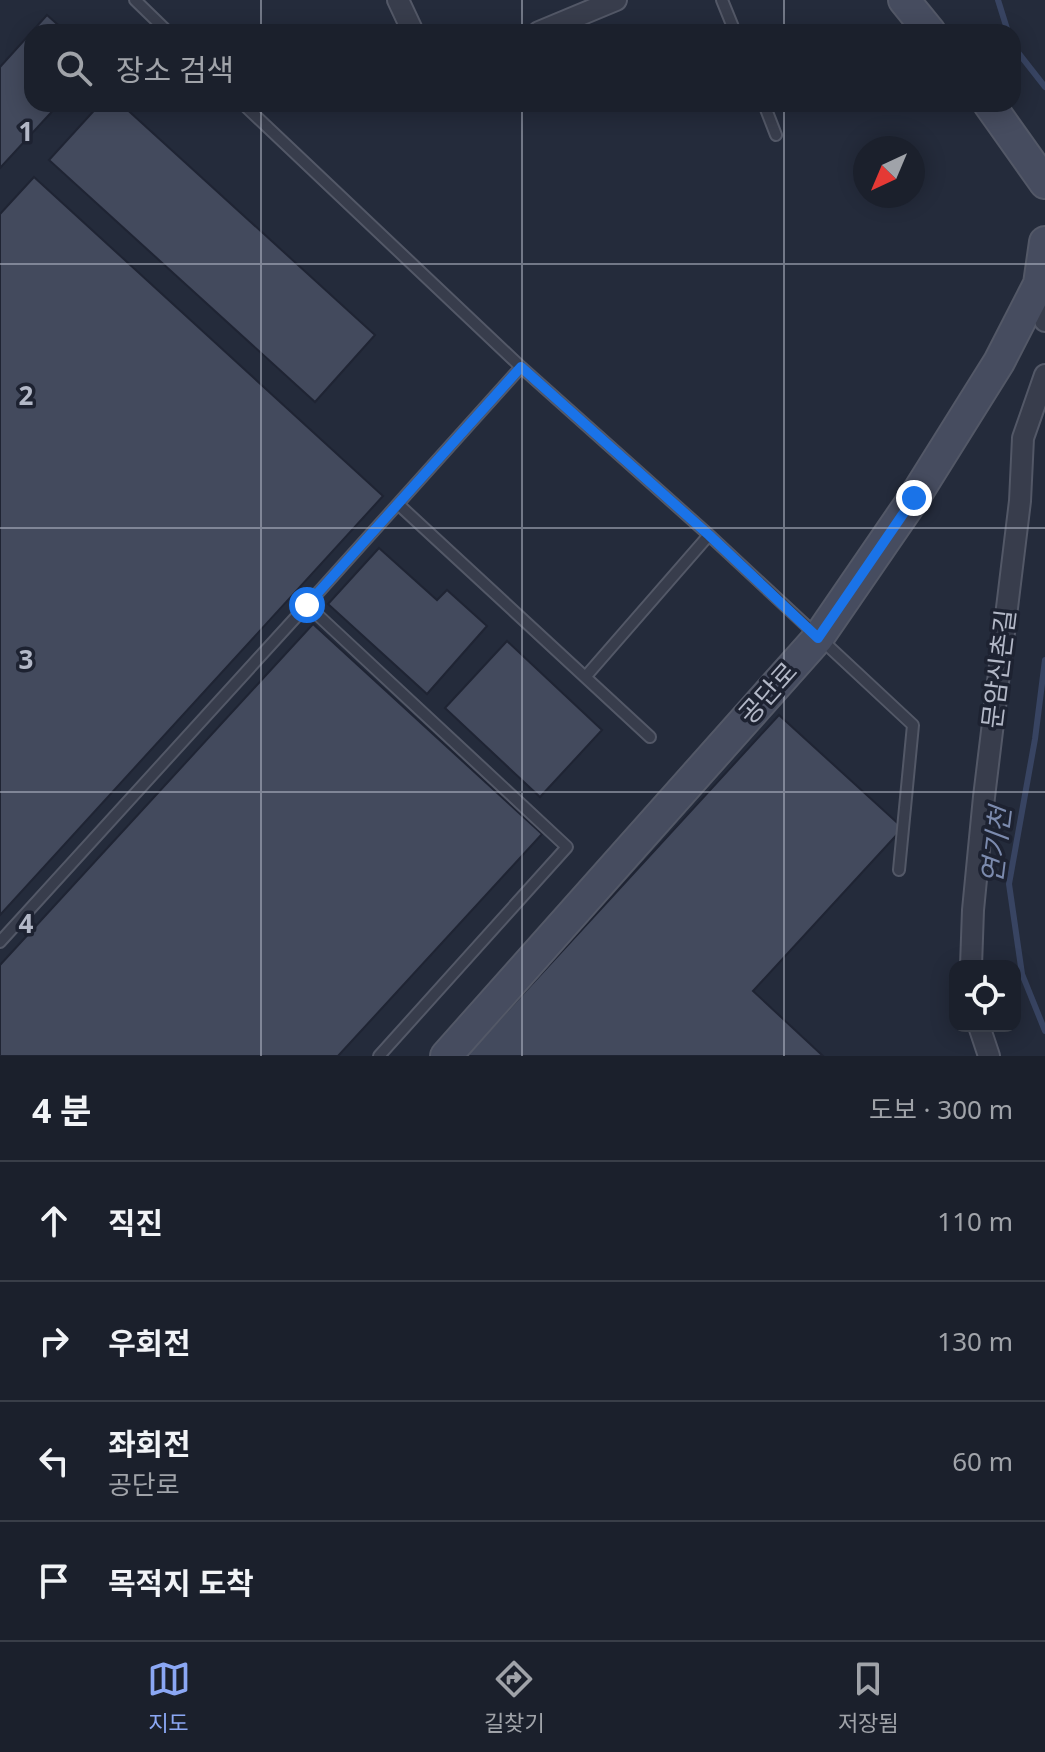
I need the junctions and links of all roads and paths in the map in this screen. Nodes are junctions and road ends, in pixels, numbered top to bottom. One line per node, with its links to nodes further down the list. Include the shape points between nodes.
1 (135, 0): 6 (lane)
2 (398, 0): 7 (street)
3 (616, 0): 8 (street)
4 (722, 0): 9 (lane)
5 (904, 0): 10 (street)
6 (160, 24)
7 (409, 24)
8 (558, 24)
9 (732, 24)
10 (924, 24)
11 (251, 112): 19 (lane)
12 (767, 112): 14 (lane)
13 (995, 112): 15 (street)
14 (776, 135)
15 (1045, 183)
16 (1045, 242): 17 (street, 공단로)
17 (1039, 284): 18 (street); 24 (street, 공단로, via 991,376)
18 (1045, 321)
19 (521, 367): 21 (lane); 22 (lane)
20 (1045, 375): 29 (street, 문암신촌길, via 1023,438)
21 (398, 504): 23 (lane); 25 (lane)
22 (709, 535): 24 (lane); 25 (lane)
23 (307, 605): 28 (lane); 31 (lane, via 567,847)
24 (818, 638): 27 (lane, via 913,725); 32 (street, 공단로)
25 (587, 675): 26 (lane)
26 (650, 737)
27 (899, 870)
28 (0, 942)
29 (971, 960)
30 (981, 1032): 33 (street)
31 (379, 1056)
32 (446, 1056)
33 (989, 1056)

